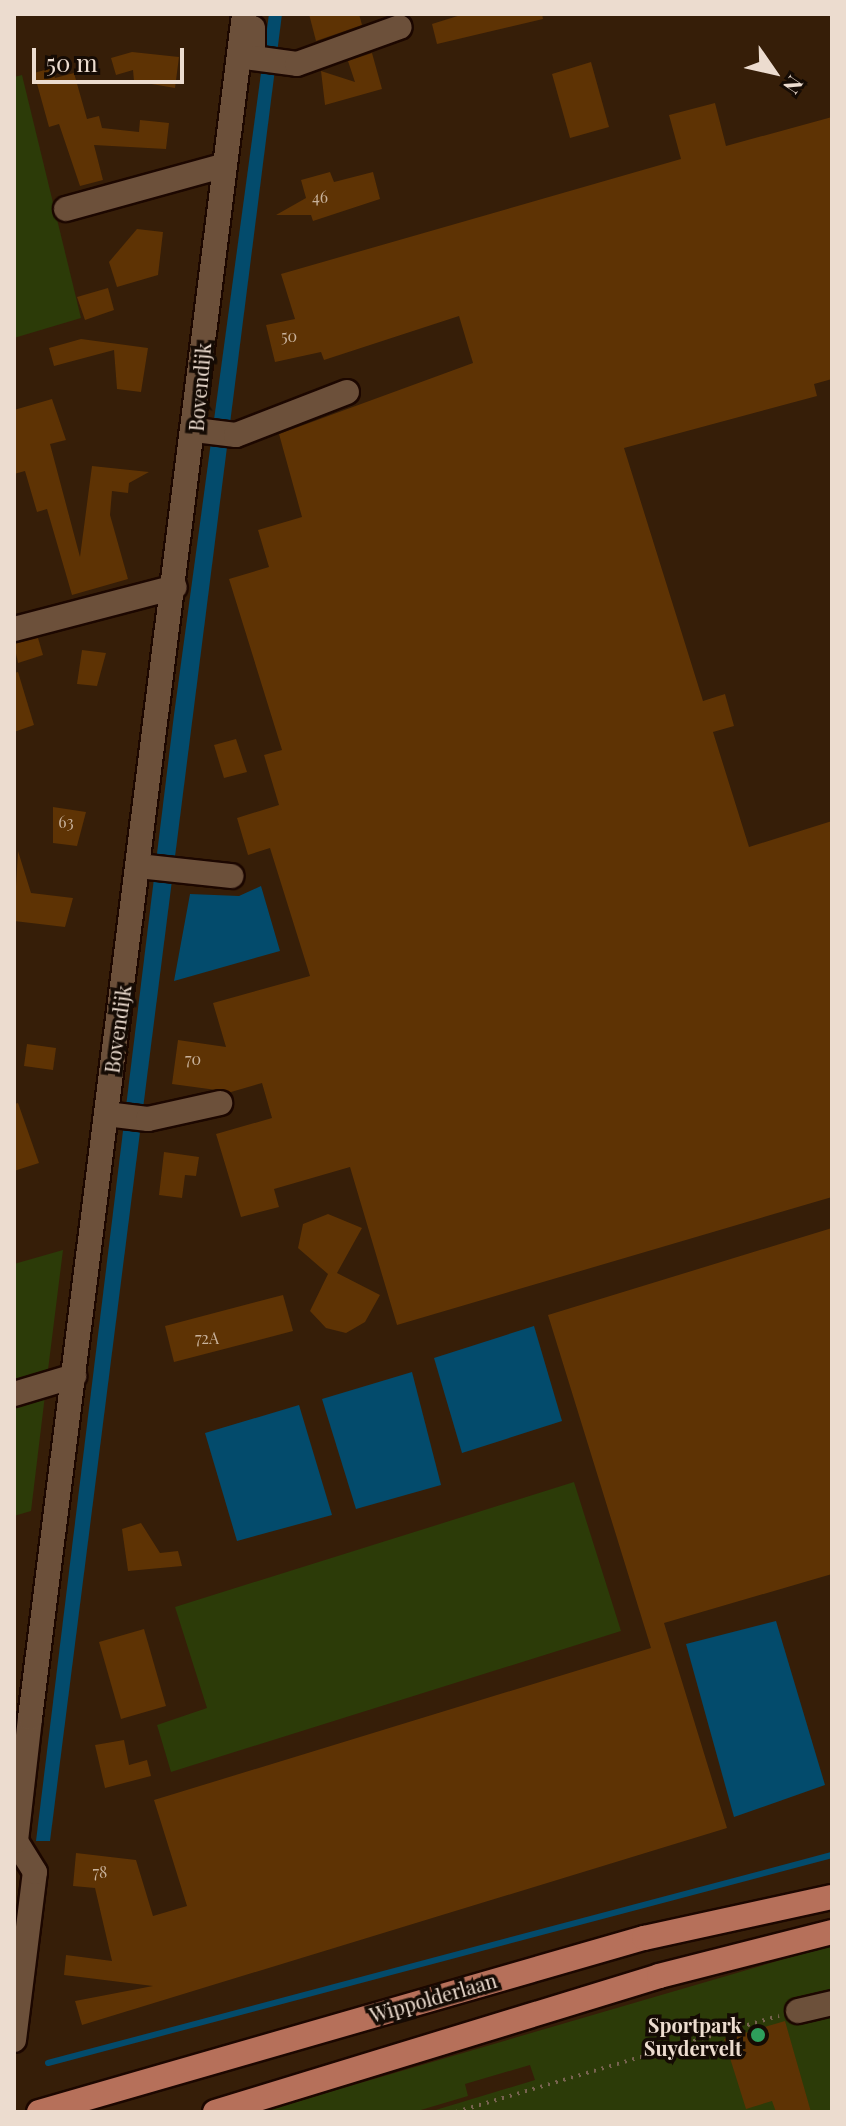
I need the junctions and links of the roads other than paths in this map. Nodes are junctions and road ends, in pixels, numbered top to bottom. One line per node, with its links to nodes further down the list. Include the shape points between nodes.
1 (244, 14): 4 (street, Bovendijk)
2 (253, 14): 3 (street, via 253,58 280,63)
3 (400, 27)
4 (222, 166): 5 (street); 7 (street, Bovendijk)
5 (66, 209)
6 (347, 392): 7 (street, via 236,435)
7 (200, 431): 8 (street, Bovendijk)
8 (175, 587): 9 (street); 10 (street, Bovendijk)
9 (14, 629)
10 (144, 866): 11 (street); 13 (street, Bovendijk)
11 (231, 876)
12 (220, 1103): 13 (street, via 148,1119)
13 (113, 1115): 14 (street, Bovendijk)
14 (74, 1376): 15 (street); 20 (street, Bovendijk, via 16,1841 35,1872)
15 (14, 1394)
16 (832, 1897): 21 (main road, Wippolderlaan, via 644,1938)
17 (832, 1932): 22 (main road, via 659,1976)
18 (832, 2003): 19 (street)
19 (798, 2011)
20 (14, 2040)
21 (39, 2112)
22 (215, 2112)

